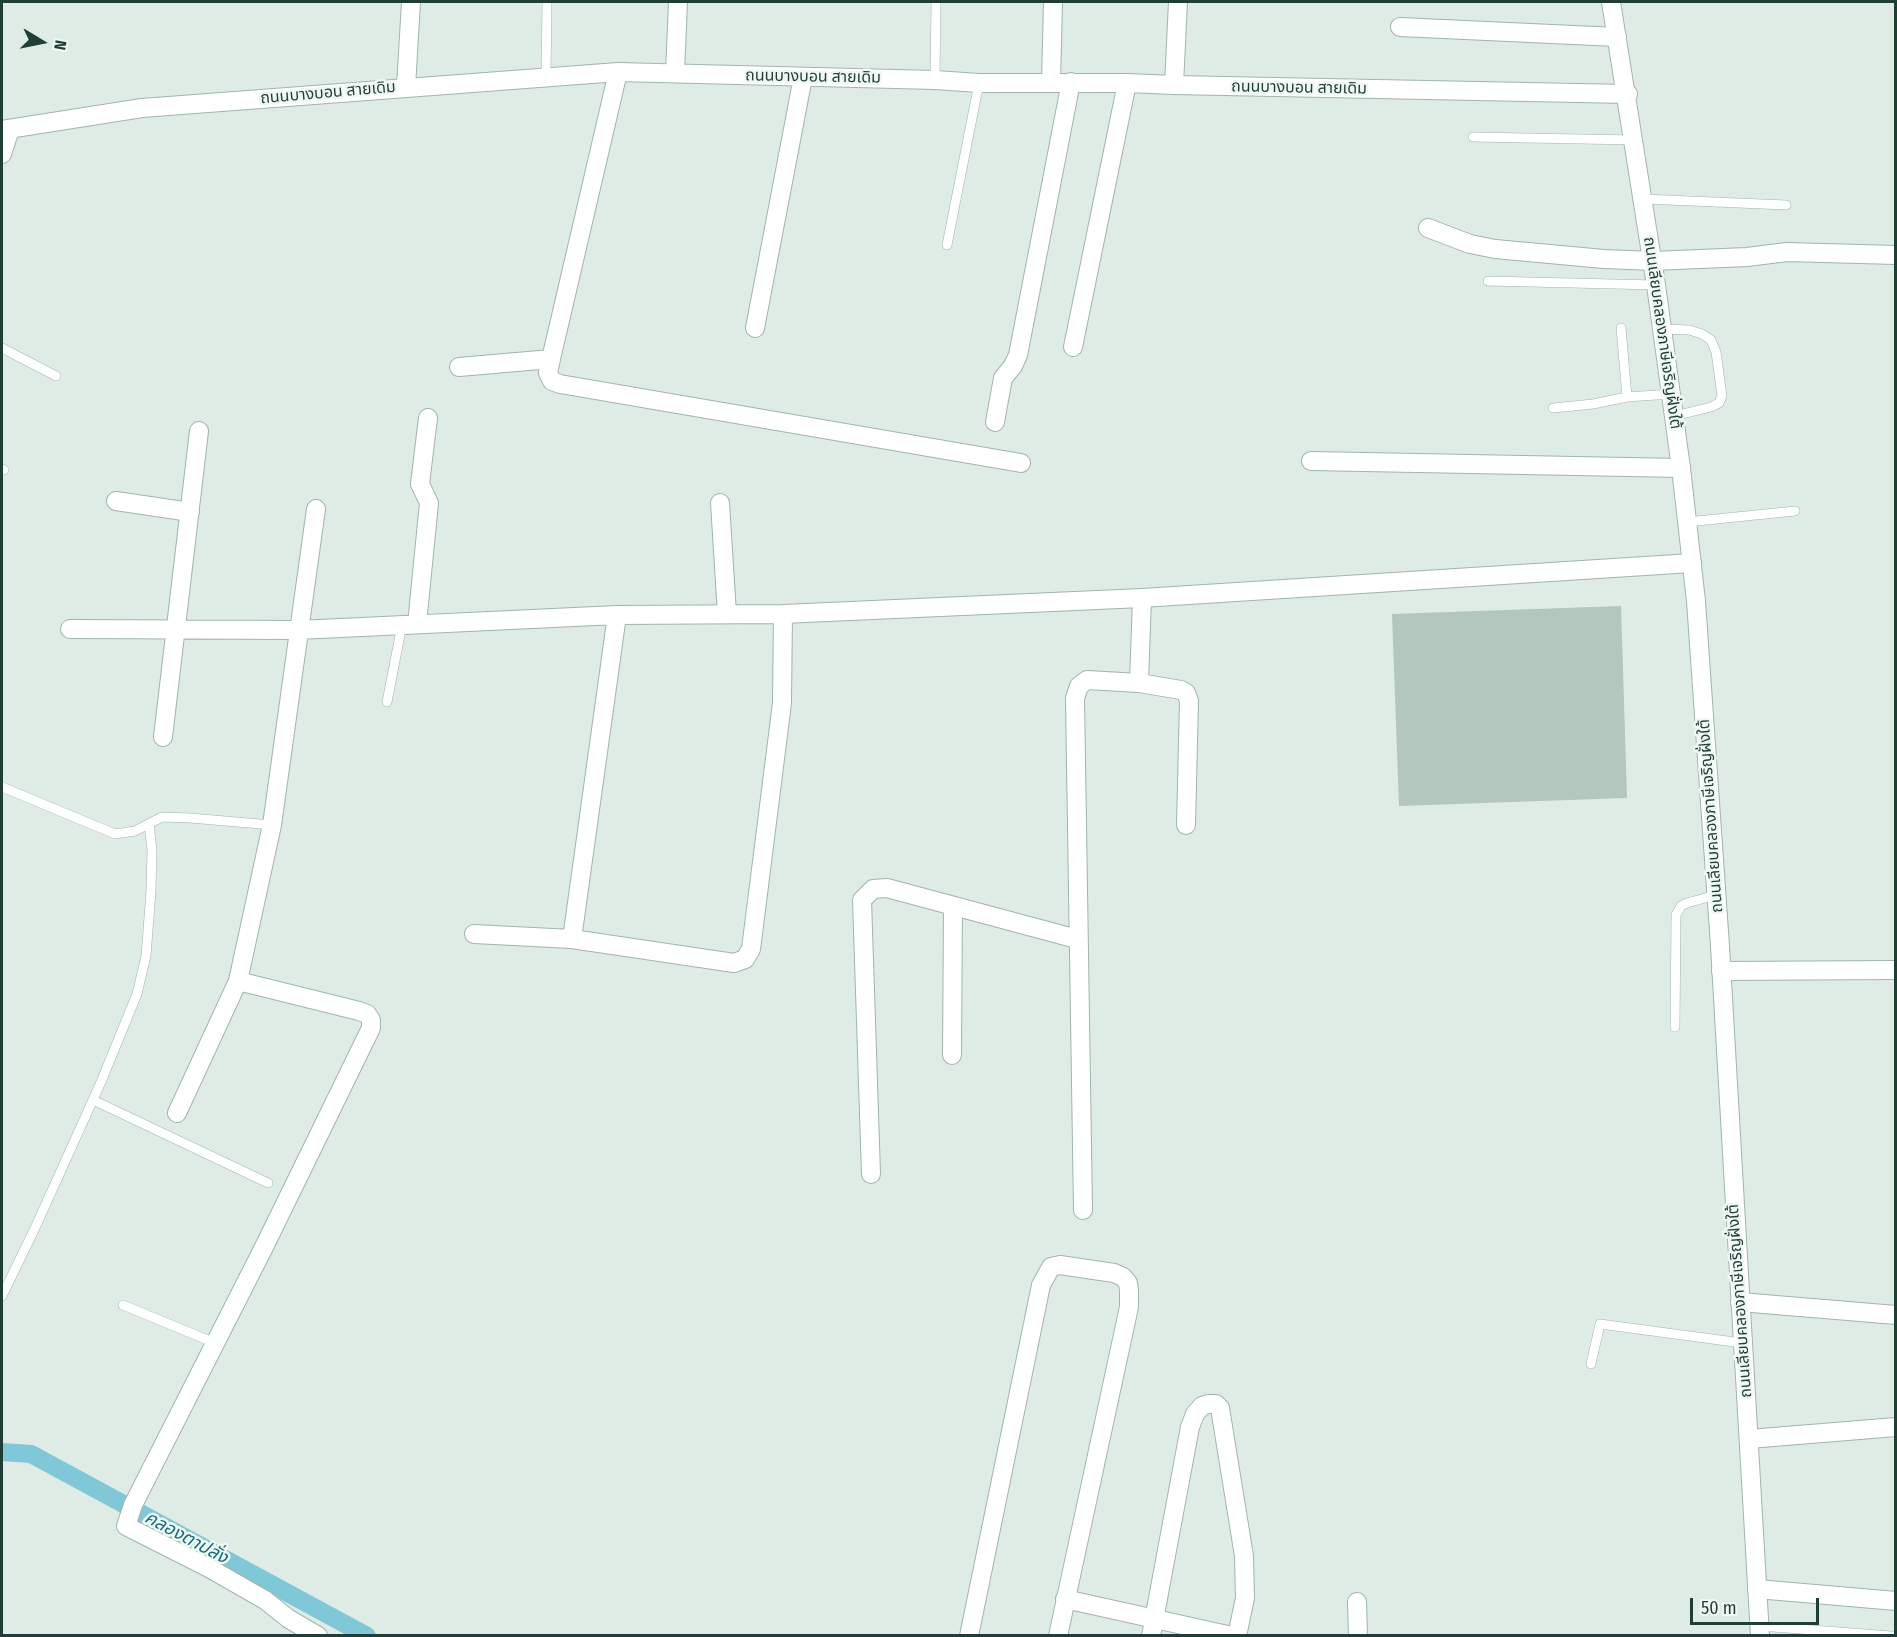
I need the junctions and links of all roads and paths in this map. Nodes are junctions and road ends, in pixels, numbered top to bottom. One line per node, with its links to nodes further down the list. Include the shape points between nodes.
1 (411, 2): 20 (street)
2 (548, 2): 12 (lane)
3 (678, 2): 11 (street)
4 (936, 2): 14 (lane)
5 (1053, 2): 15 (street)
6 (1178, 2): 19 (street)
7 (1611, 2): 9 (street, ถนนเลียบคลองภาษีเจริญฝั่งใต้)
8 (1400, 27): 9 (street)
9 (1617, 37): 21 (street, ถนนเลียบคลองภาษีเจริญฝั่งใต้)
10 (618, 72): 11 (street, ถนนบางบอน สายเดิม); 12 (street, ถนนบางบอน สายเดิม); 39 (street)
11 (675, 73): 13 (street, ถนนบางบอน สายเดิม)
12 (546, 76): 20 (street, ถนนบางบอน สายเดิม)
13 (803, 76): 14 (street, ถนนบางบอน สายเดิม); 34 (street)
14 (935, 80): 17 (street, ถนนบางบอน สายเดิม)
15 (1052, 82): 16 (street, ถนนบางบอน สายเดิม); 17 (street, ถนนบางบอน สายเดิม)
16 (1071, 82): 18 (street, ถนนบางบอน สายเดิม); 47 (street, via 1018,355 1003,378)
17 (979, 83): 29 (lane)
18 (1127, 83): 19 (street, ถนนบางบอน สายเดิม); 37 (street)
19 (1174, 86): 21 (street, ถนนบางบอน สายเดิม)
20 (406, 87): 22 (street, ถนนบางบอน สายเดิม, via 142,108)
21 (1628, 94): 24 (street, ถนนเลียบคลองภาษีเจริญฝั่งใต้)
22 (6, 129): 25 (street)
23 (1473, 137): 24 (lane)
24 (1635, 140): 26 (street, ถนนเลียบคลองภาษีเจริญฝั่งใต้)
25 (2, 154)
26 (1643, 199): 27 (lane); 31 (street, ถนนเลียบคลองภาษีเจริญฝั่งใต้)
27 (1786, 205)
28 (1428, 228): 31 (street, via 1495,249)
29 (947, 245)
30 (1896, 255): 31 (street, via 1787,252)
31 (1653, 261): 33 (street, ถนนเลียบคลองภาษีเจริญฝั่งใต้)
32 (1488, 281): 33 (lane)
33 (1656, 285): 36 (street, ถนนเลียบคลองภาษีเจริญฝั่งใต้)
34 (755, 328)
35 (1621, 328): 43 (lane)
36 (1662, 329): 42 (street, ถนนเลียบคลองภาษีเจริญฝั่งใต้); 45 (lane, via 1701,334 1711,340 1716,352 1722,396 1719,403)
37 (1073, 347)
38 (2, 348): 41 (lane)
39 (551, 359): 40 (street); 50 (street, via 548,373 552,381 560,384)
40 (459, 367)
41 (56, 376)
42 (1671, 394): 43 (lane); 45 (street, ถนนเลียบคลองภาษีเจริญฝั่งใต้)
43 (1627, 397): 44 (lane)
44 (1553, 408)
45 (1674, 416): 51 (street, ถนนเลียบคลองภาษีเจริญฝั่งใต้)
46 (428, 418): 63 (street, via 420,484 429,502)
47 (995, 422)
48 (199, 430): 56 (street)
49 (1311, 461): 51 (street)
50 (1021, 463)
51 (1681, 468): 57 (street, ถนนเลียบคลองภาษีเจริญฝั่งใต้)
52 (116, 501): 56 (street)
53 (720, 502): 60 (street)
54 (316, 508): 66 (street)
55 (1795, 511): 57 (lane)
56 (190, 512): 65 (street)
57 (1687, 522): 58 (street, ถนนเลียบคลองภาษีเจริญฝั่งใต้)
58 (1692, 562): 59 (street); 74 (street, ถนนเลียบคลองภาษีเจริญฝั่งใต้)
59 (1142, 598): 61 (street); 67 (street)
60 (727, 614): 61 (street); 62 (street)
61 (783, 614): 77 (street, via 782,704 751,949 746,959 734,963)
62 (617, 615): 63 (street); 77 (street)
63 (410, 625): 66 (street); 68 (lane)
64 (70, 629): 65 (street)
65 (177, 629): 66 (street); 69 (street)
66 (298, 630): 72 (street)
67 (1139, 683): 73 (street, via 1180,690 1189,701); 78 (street, via 1087,680 1079,686 1075,698)
68 (387, 702)
69 (163, 737)
70 (2, 787): 71 (lane, via 115,834)
71 (149, 824): 72 (lane, via 162,817); 84 (lane, via 152,850 146,956 137,994)
72 (272, 825): 81 (street)
73 (1186, 825)
74 (1716, 895): 80 (street, ถนนเลียบคลองภาษีเจริญฝั่งใต้); 82 (lane, via 1687,903 1676,915)
75 (953, 906): 78 (street); 83 (street); 86 (street, via 887,888 873,889 862,900)
76 (474, 934): 77 (street)
77 (572, 939)
78 (1077, 939): 88 (street)
79 (1896, 970): 80 (street)
80 (1721, 971): 90 (street, ถนนเลียบคลองภาษีเจริญฝั่งใต้)
81 (238, 981): 85 (street); 93 (street, via 359,1011 367,1014 371,1028)
82 (1675, 1027)
83 (952, 1055)
84 (93, 1100): 87 (lane); 89 (lane)
85 (177, 1113)
86 (871, 1174)
87 (268, 1183)
88 (1083, 1209)
89 (2, 1296)
90 (1740, 1302): 92 (street); 94 (street, ถนนเลียบคลองภาษีเจริญฝั่งใต้)
91 (123, 1305): 93 (lane)
92 (1896, 1315)
93 (215, 1343): 104 (street, via 133,1505 126,1522 128,1529 209,1568)
94 (1742, 1343): 95 (lane, via 1600,1324); 97 (street, ถนนเลียบคลองภาษีเจริญฝั่งใต้)
95 (1591, 1365)
96 (1896, 1428): 97 (street)
97 (1749, 1439): 98 (street, ถนนเลียบคลองภาษีเจริญฝั่งใต้)
98 (1757, 1589): 100 (street); 103 (street, ถนนเลียบคลองภาษีเจริญฝั่งใต้)
99 (1065, 1599): 102 (street); 105 (street, via 1130,1291 1123,1277 1114,1273 1060,1265 1051,1267 1041,1285); 106 (street)
100 (1896, 1601)
101 (1357, 1602): 109 (street)
102 (1152, 1627): 107 (street); 108 (street, via 1190,1427 1202,1406 1215,1404 1222,1416 1245,1556 1245,1598)
103 (1760, 1631): 110 (lane)
104 (318, 1635)
105 (969, 1635)
106 (1058, 1635)
107 (1232, 1635)
108 (1237, 1635)
109 (1358, 1635)
110 (1891, 1635)

